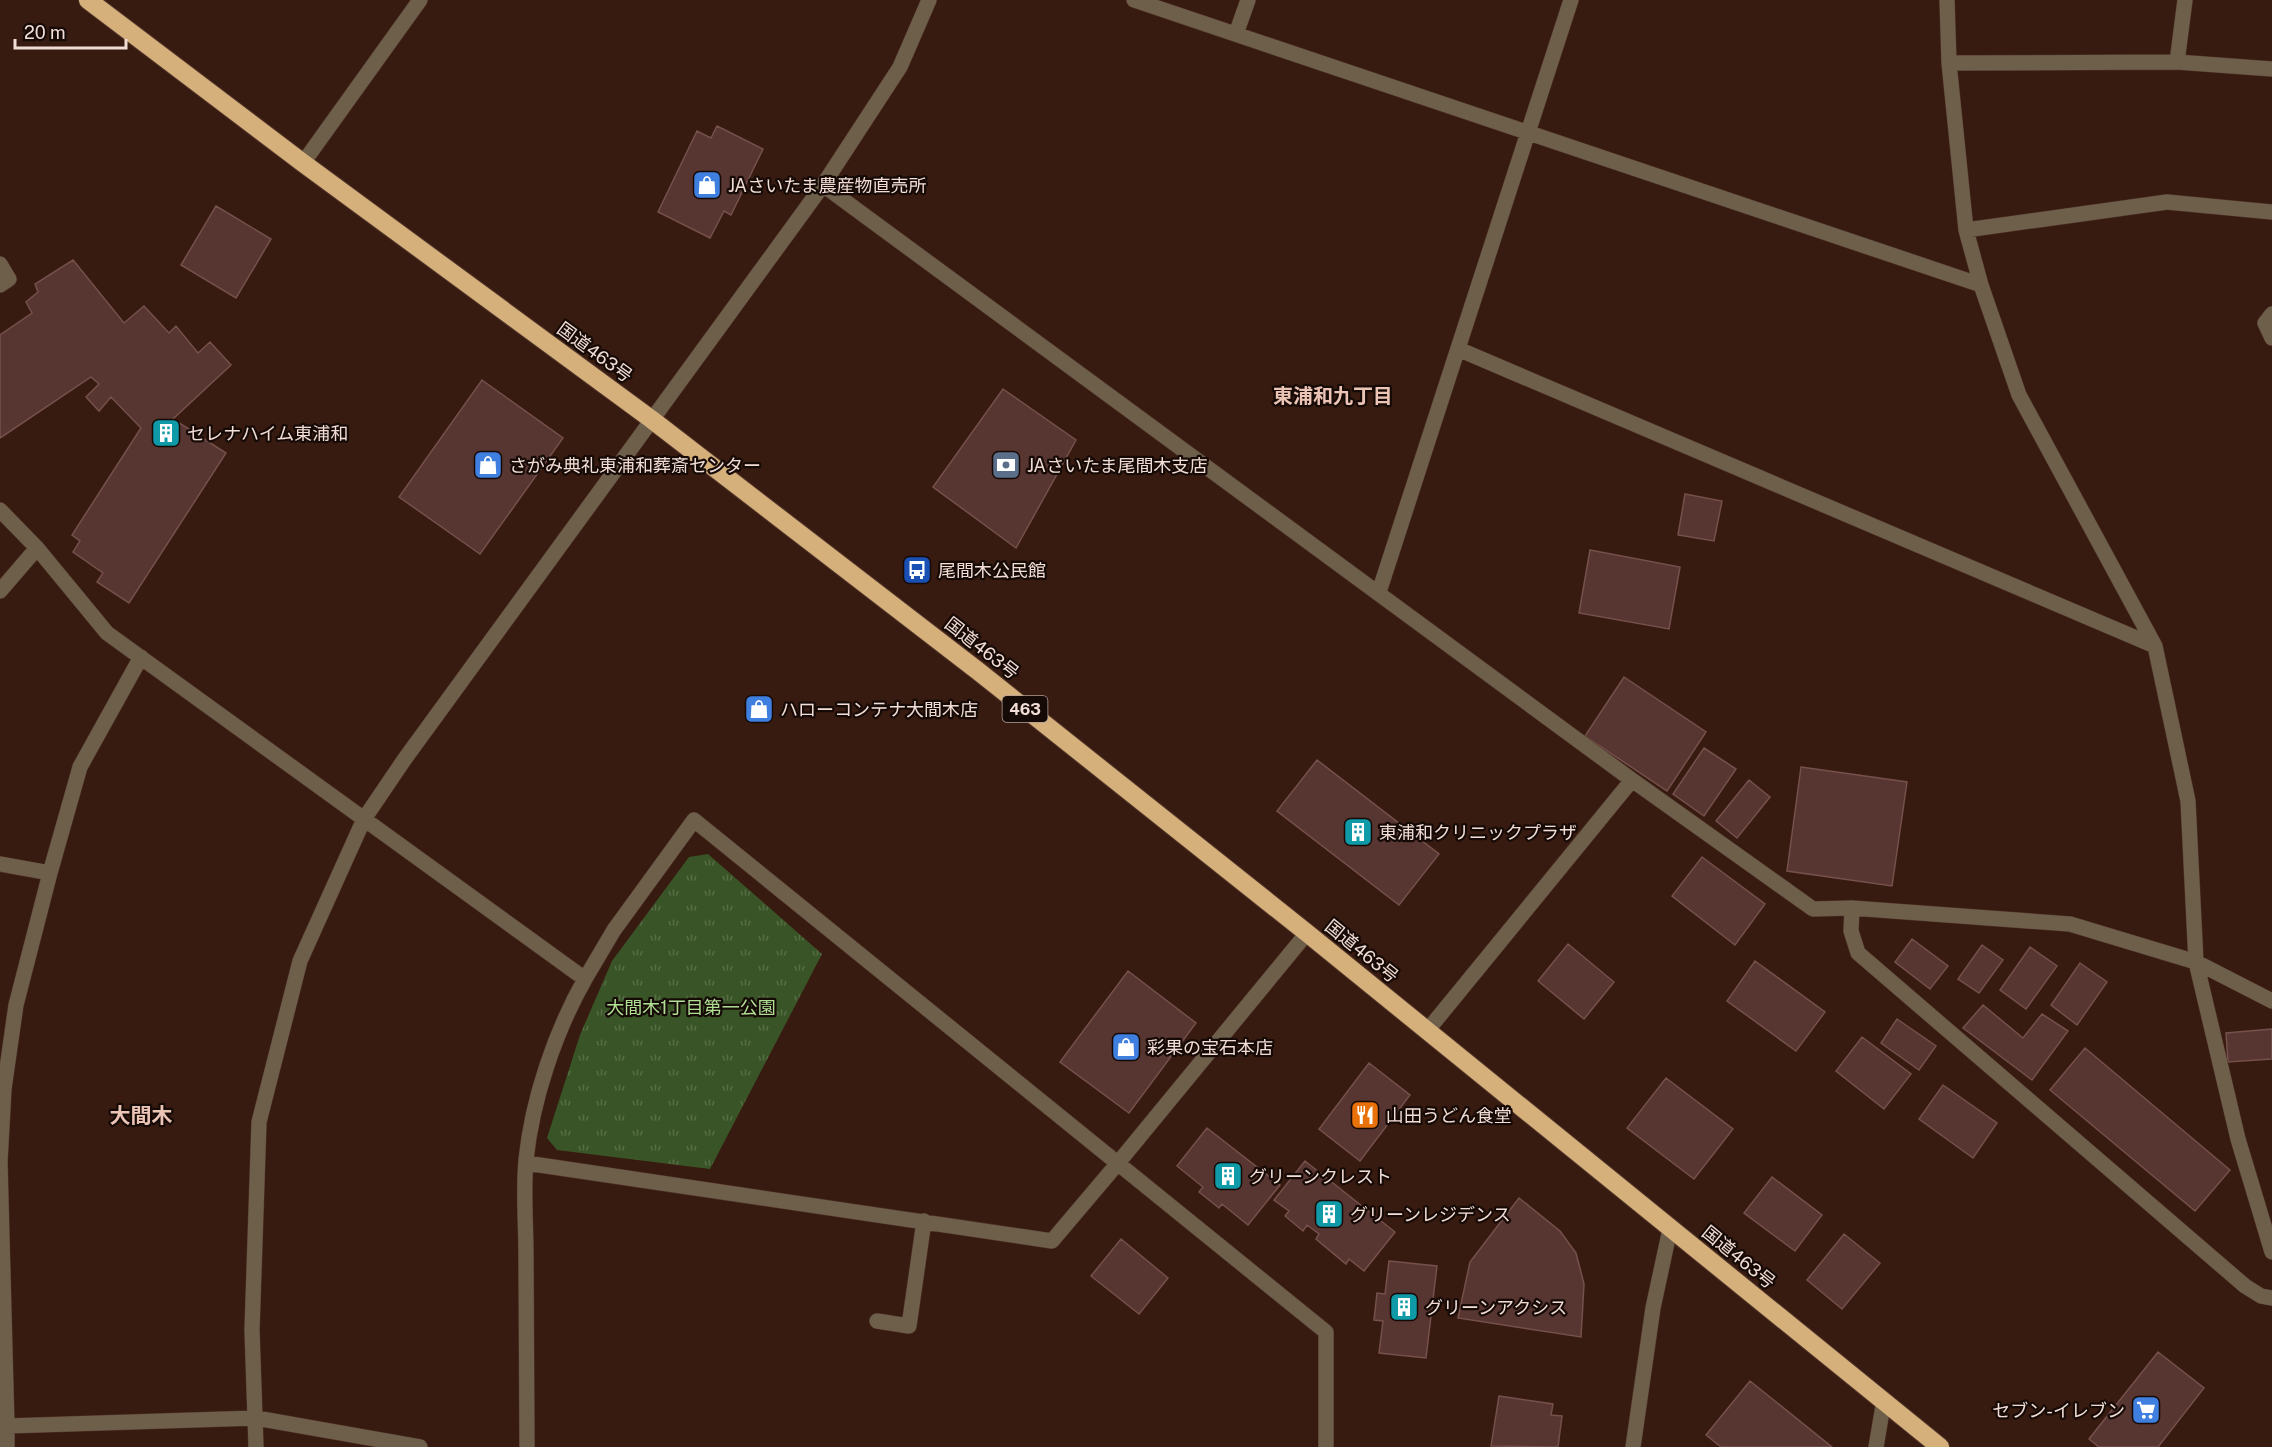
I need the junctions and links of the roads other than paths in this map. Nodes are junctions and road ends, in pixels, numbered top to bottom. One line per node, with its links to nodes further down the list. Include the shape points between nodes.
1 (88, 0): 14 (highway, 国道463号 / 463)
2 (420, 0): 14 (street)
3 (929, 0): 15 (street, via 900,67)
4 (1134, 0): 9 (street)
5 (1248, 0): 9 (street)
6 (1571, 0): 13 (street)
7 (1947, 0): 11 (street)
8 (2186, 0): 10 (street)
9 (1236, 34): 13 (street)
10 (2177, 62): 11 (street); 12 (street)
11 (1949, 63): 17 (street)
12 (2272, 69)
13 (1528, 133): 20 (street); 23 (street)
14 (303, 163): 24 (highway, 国道463号 / 463)
15 (823, 185): 24 (street); 28 (street)
16 (2272, 212): 17 (street, via 2168,202)
17 (1966, 230): 20 (street)
18 (0, 264): 19 (street, via 9,279)
19 (0, 285)
20 (1981, 285): 29 (street, via 2019,395)
21 (2272, 314): 22 (street, via 2265,323)
22 (2272, 338)
23 (1458, 349): 28 (street); 29 (street)
24 (651, 419): 32 (street); 36 (highway, 国道463号 / 463, via 988,679)
25 (0, 510): 26 (street)
26 (37, 548): 27 (street); 30 (street, via 107,633)
27 (0, 591)
28 (1379, 592): 31 (street)
29 (2155, 646): 37 (street, via 2188,801)
30 (141, 657): 32 (street); 34 (street, via 80,766)
31 (1632, 780): 35 (street, via 1813,909); 40 (street)
32 (364, 819): 38 (street); 50 (street, via 300,961 259,1122 252,1330)
33 (0, 864): 34 (street)
34 (50, 873): 41 (street, via 16,1005 4,1089)
35 (1852, 908): 37 (street, via 2070,924); 47 (street, via 1851,931 1858,953 2245,1286)
36 (1307, 933): 40 (highway, 国道463号 / 463); 43 (street)
37 (2196, 962): 39 (street); 46 (street, via 2238,1139)
38 (585, 979): 42 (street, via 545,1076); 43 (street, via 614,930 694,820)
39 (2272, 1001)
40 (1427, 1031): 45 (highway, 国道463号 / 463)
41 (0, 1161): 51 (street)
42 (526, 1162): 44 (street); 55 (street)
43 (1118, 1163): 44 (street, via 1052,1241); 56 (street, via 1326,1332)
44 (924, 1221): 48 (street, via 909,1326)
45 (1670, 1229): 49 (highway, 国道463号 / 463); 57 (street, via 1653,1308)
46 (2272, 1252)
47 (2272, 1298)
48 (877, 1322)
49 (1884, 1400): 58 (street); 59 (highway, 国道463号 / 463)
50 (256, 1418): 51 (street); 53 (street); 54 (street)
51 (3, 1427): 52 (street)
52 (6, 1447)
53 (256, 1447)
54 (420, 1447)
55 (527, 1447)
56 (1326, 1447)
57 (1633, 1447)
58 (1876, 1447)
59 (1940, 1447)

